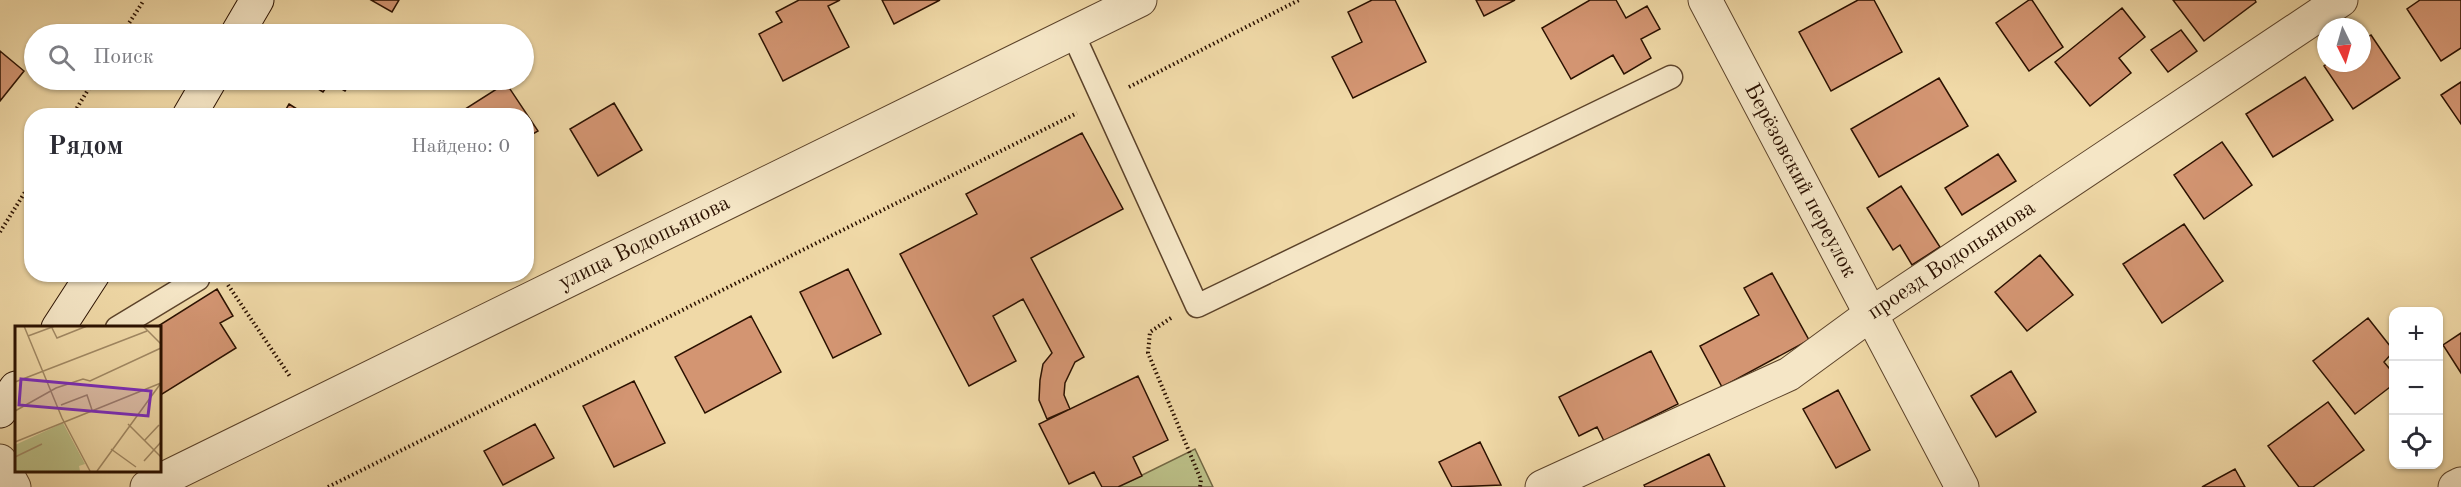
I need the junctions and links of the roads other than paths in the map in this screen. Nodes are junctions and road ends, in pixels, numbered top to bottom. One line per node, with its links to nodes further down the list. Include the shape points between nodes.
1 (257, 0): 5 (street)
2 (1140, 0): 6 (street, улица Водопьянова)
3 (1705, 0): 12 (street, Берёзовский переулок)
4 (2341, 0): 12 (street, проезд Водопьянова)
5 (243, 24)
6 (1073, 34): 7 (lane, via 1197,306); 20 (street, улица Водопьянова)
7 (1671, 77)
8 (204, 90): 9 (street)
9 (194, 108)
10 (88, 282): 13 (street)
11 (193, 282): 14 (lane)
12 (1871, 314): 21 (street, проезд Водопьянова, via 1789,374); 22 (street, Берёзовский переулок)
13 (60, 326)
14 (120, 326)
15 (15, 389): 16 (street)
16 (0, 411)
17 (0, 461): 19 (street)
18 (2461, 484): 23 (street)
19 (14, 487)
20 (147, 487)
21 (1542, 487)
22 (1962, 487)
23 (2455, 487)

